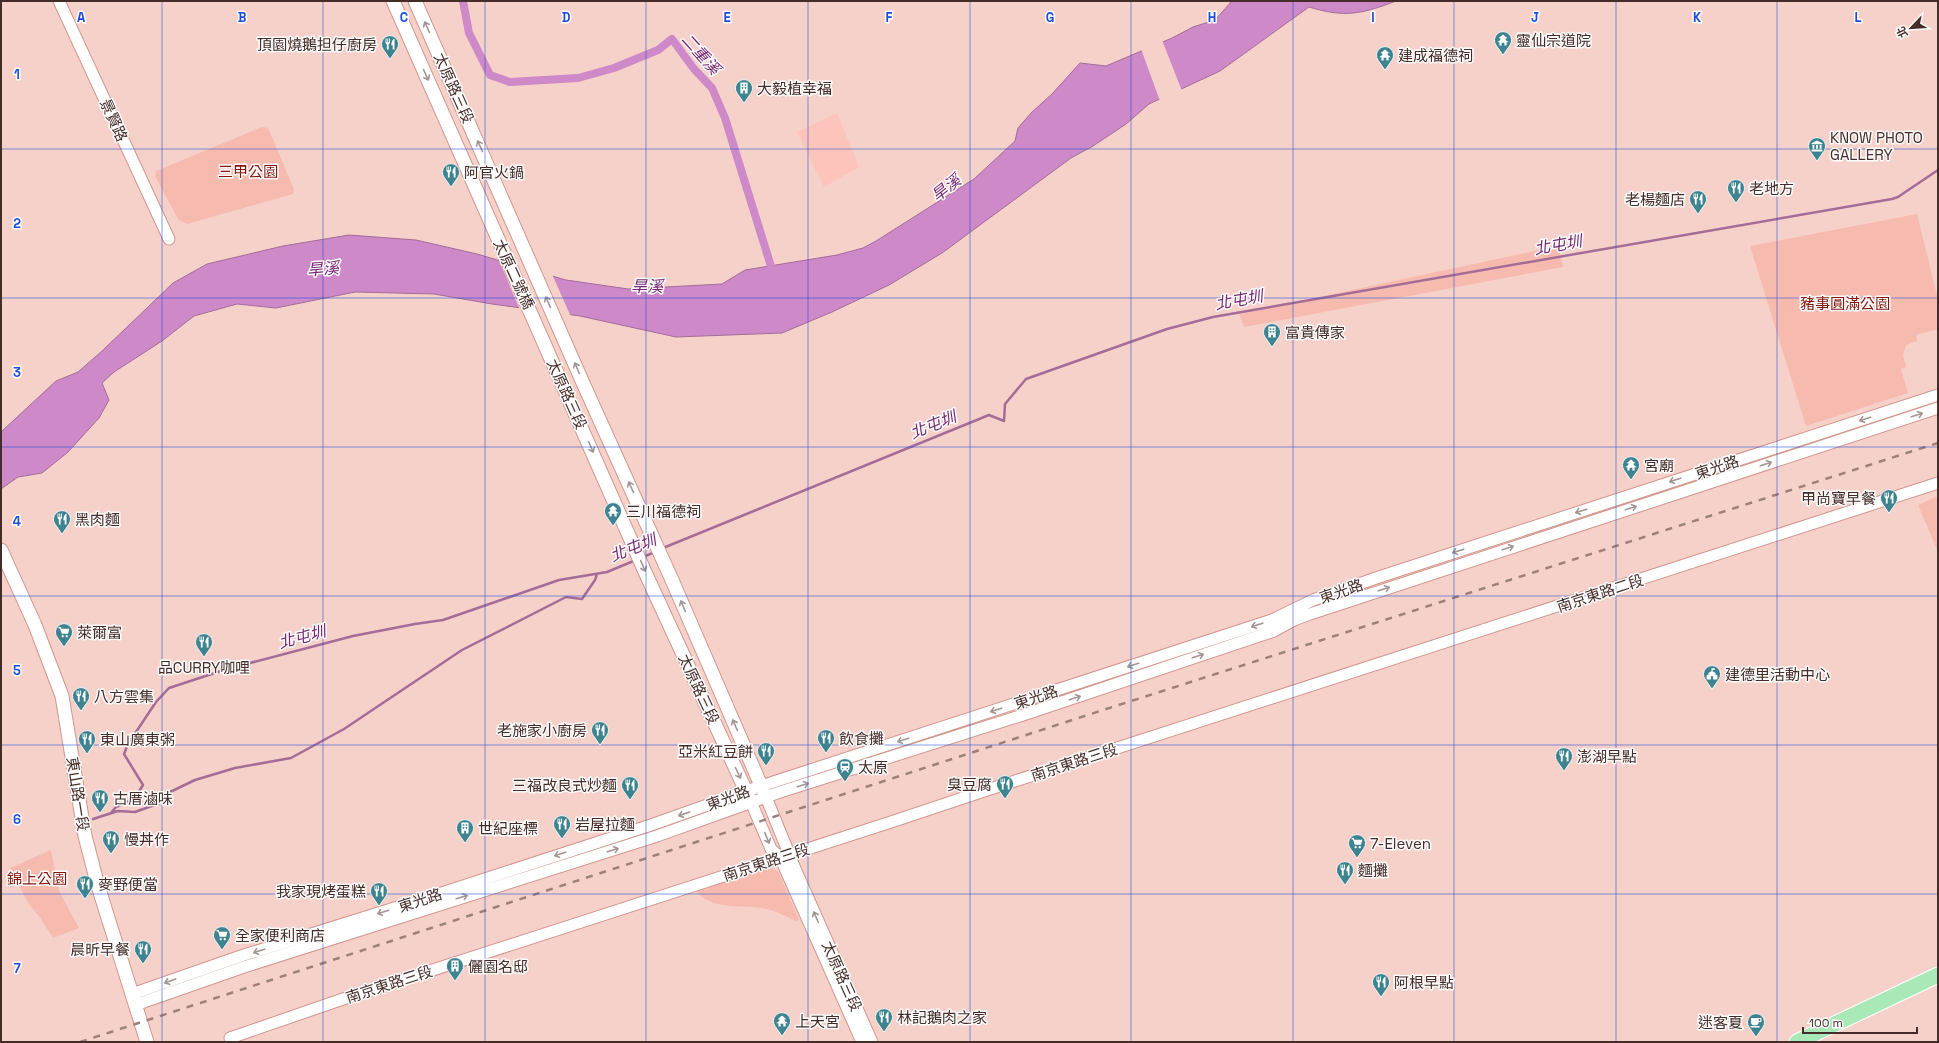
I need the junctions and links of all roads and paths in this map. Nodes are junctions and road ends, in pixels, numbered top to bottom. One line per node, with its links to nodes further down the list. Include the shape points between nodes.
1 (59, 1): 6 (street, 景賢路)
2 (393, 1): 4 (main road, 太原路三段, one-way to 4)
3 (415, 1): 5 (main road, 太原路三段, one-way to 3)
4 (487, 215): 7 (main road, 太原二號橋)
5 (513, 220): 8 (main road, 太原二號橋, one-way to 5)
6 (169, 239)
7 (541, 334): 16 (main road, 太原路三段, one-way to 16, via 650,583)
8 (564, 338): 15 (main road, 太原路三段, one-way to 8)
9 (1938, 396): 13 (street, 東光路, one-way to 13, via 1386,575 1313,600)
10 (1938, 408): 13 (street, 東光路, one-way to 10)
11 (1938, 483): 14 (street, 南京東路二段)
12 (1, 550): 20 (main road, 東山路一段, via 35,625 62,696 85,836)
13 (1293, 615): 15 (street, 東光路, via 1274,631 1075,698)
14 (1302, 688): 17 (street, 南京東路三段)
15 (764, 792): 16 (street, 東光路); 17 (street, 太原路三段)
16 (749, 797): 17 (street, 太原路三段, one-way to 17, via 771,849); 20 (street, 東光路, via 234,959)
17 (784, 856): 21 (street, 南京東路三段); 23 (street, 太原路三段); 24 (street, 太原路三段, one-way to 17)
18 (1938, 975): 25 (main road)
19 (1938, 985): 26 (main road)
20 (133, 1000): 22 (main road, 東山路一段)
21 (230, 1038)
22 (147, 1042)
23 (862, 1042)
24 (872, 1042)
25 (1797, 1042)
26 (1816, 1042)

